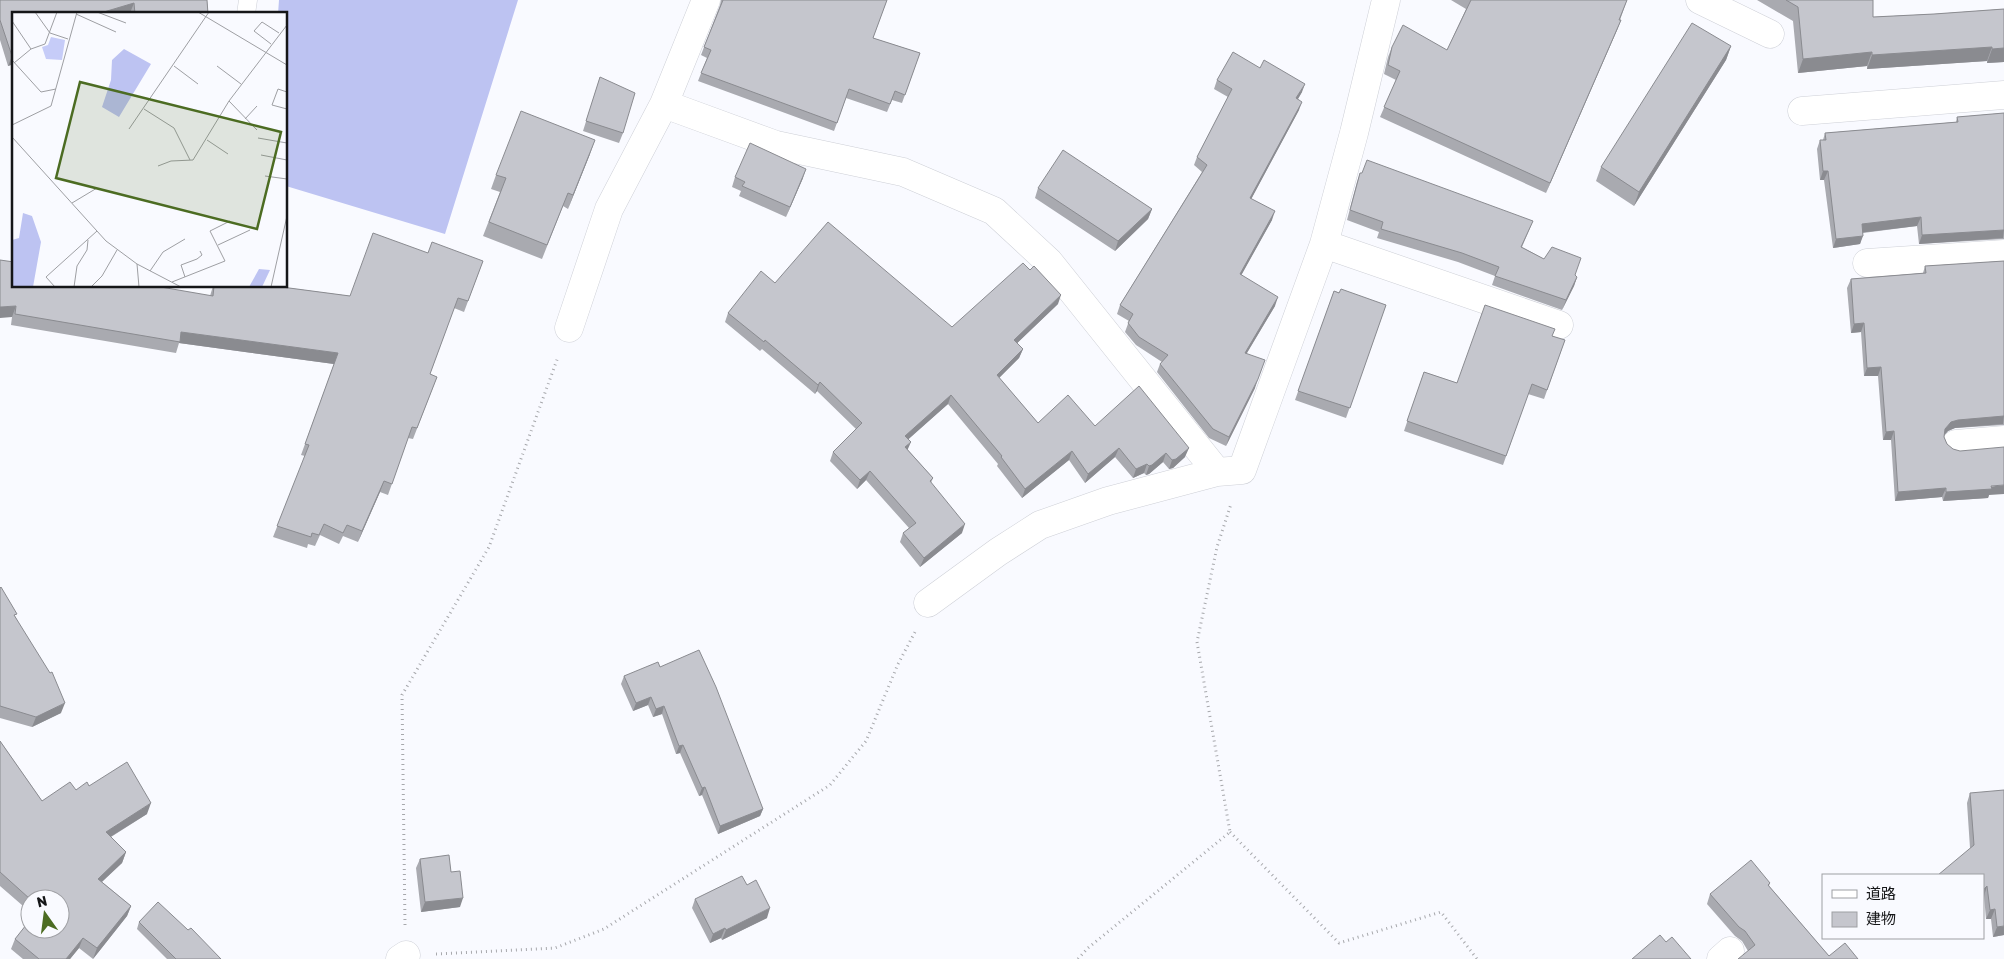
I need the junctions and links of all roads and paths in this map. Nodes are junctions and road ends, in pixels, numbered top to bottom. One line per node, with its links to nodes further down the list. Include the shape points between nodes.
1 (706, 0): 6 (street)
2 (1386, 0): 8 (street)
3 (1700, 0): 4 (street)
4 (1770, 34)
5 (2004, 95): 7 (street)
6 (664, 104): 12 (street, via 609,209); 15 (street, via 776,145 903,172 994,211 1050,262)
7 (1802, 111)
8 (1324, 244): 11 (street); 15 (street)
9 (2004, 254): 10 (street)
10 (1867, 263)
11 (1559, 325)
12 (569, 328): 18 (path, via 489,547 402,695)
13 (2004, 440): 14 (street)
14 (1956, 444)
15 (1230, 471): 16 (street, via 1108,500 1040,525); 17 (path, via 1197,642)
16 (928, 603): 18 (path, via 866,741 830,785 604,929 555,948)
17 (1230, 832): 19 (path); 20 (path, via 1339,944 1441,912)
18 (403, 957)
19 (1078, 959)
20 (1477, 959)

